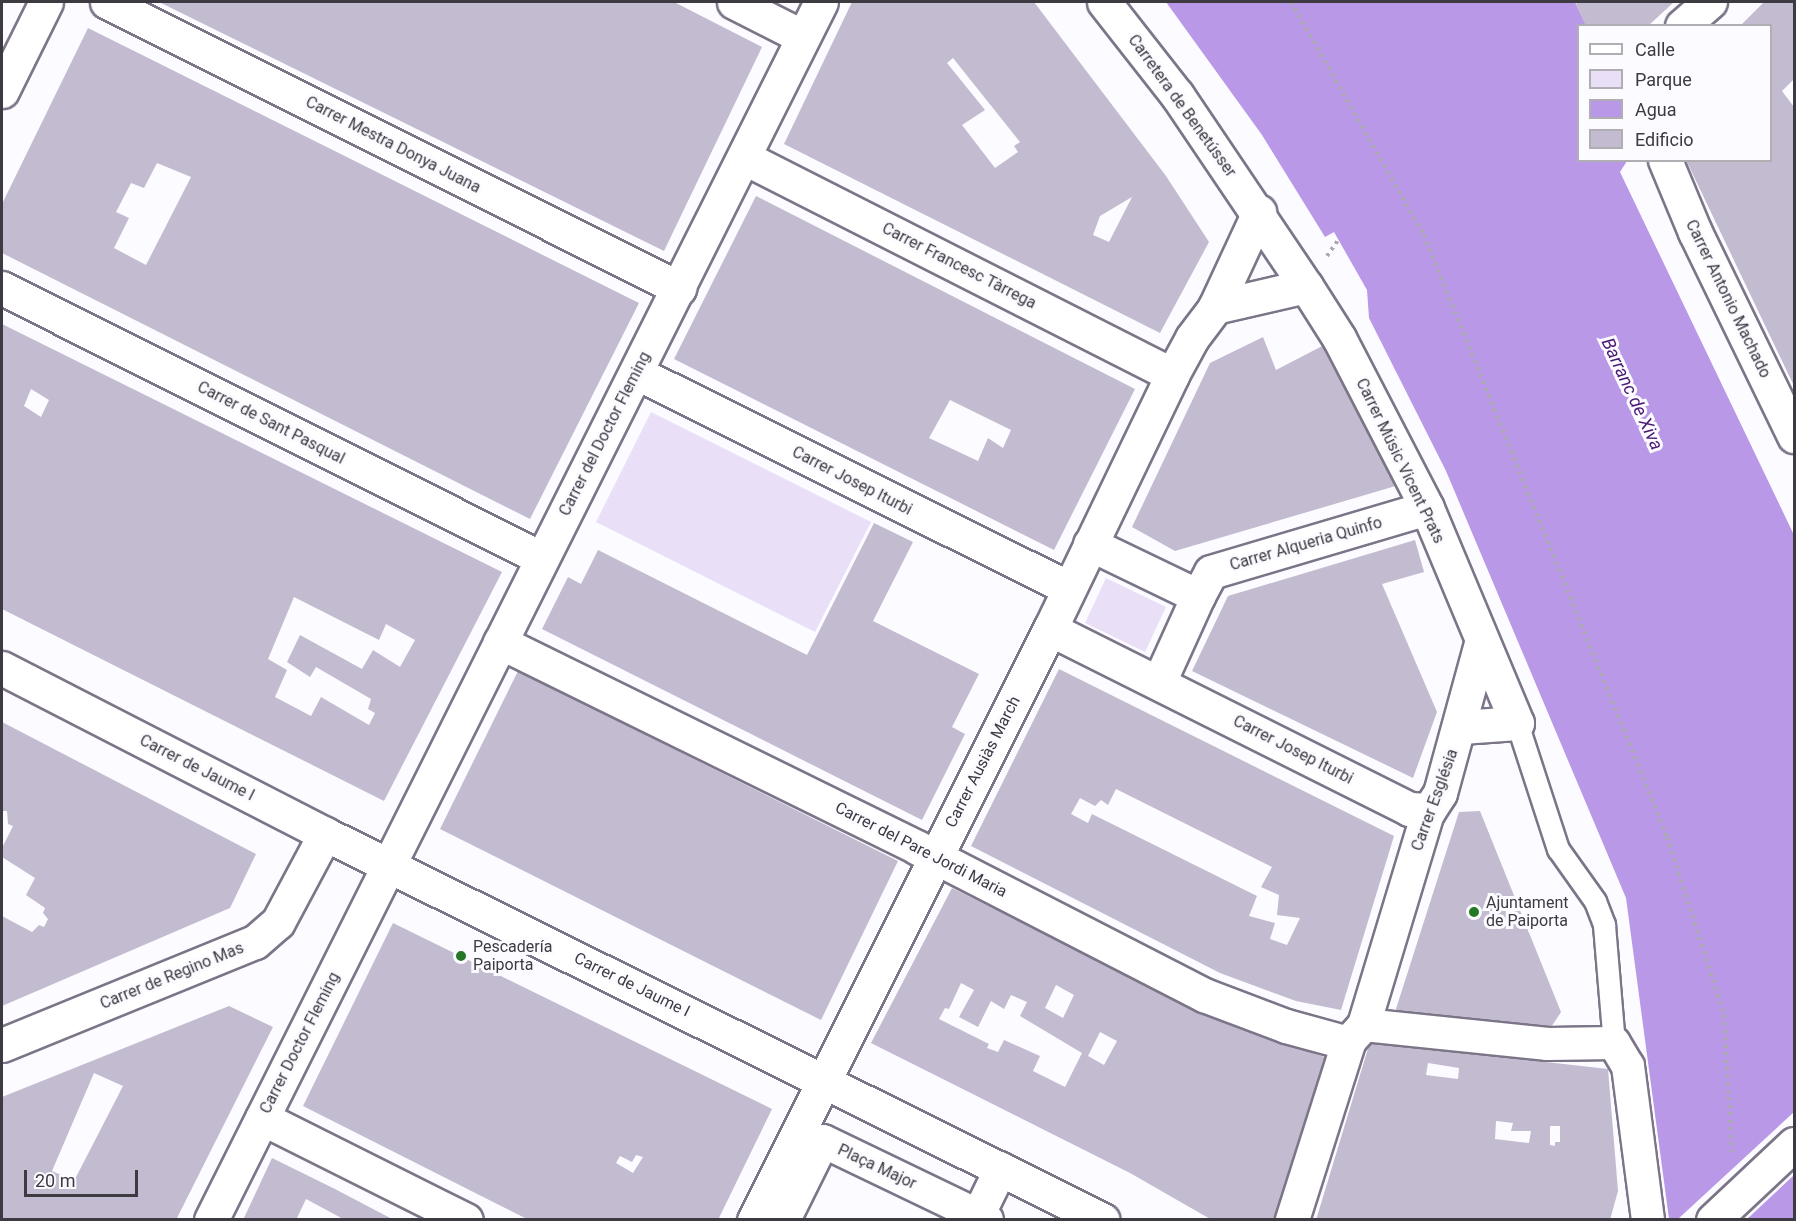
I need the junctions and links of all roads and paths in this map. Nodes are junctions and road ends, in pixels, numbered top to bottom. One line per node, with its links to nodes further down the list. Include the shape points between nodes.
1 (46, 2): 10 (street)
2 (107, 2): 16 (street, Carrer Mestra Donya Juana)
3 (734, 2): 9 (street)
4 (821, 2): 9 (street, Carrer del Doctor Fleming)
5 (1104, 2): 13 (street, Carretera de Benetússer, via 1177,95)
6 (1291, 2): 43 (path, via 1424,235 1667,837 1724,1015)
7 (1710, 2): 8 (street)
8 (1684, 24)
9 (803, 37): 11 (street, Carrer del Doctor Fleming)
10 (2, 92)
11 (745, 158): 16 (street, Carrer del Doctor Fleming); 19 (street, Carrer Francesc Tàrrega)
12 (1666, 162): 20 (street, Carrer Antonio Machado, via 1695,232)
13 (1259, 212): 14 (street, Carrer Músic Vicent Prats); 17 (street, Carrer Ausiàs March)
14 (1306, 286): 17 (street); 21 (street, Carrer Músic Vicent Prats, via 1339,339)
15 (2, 288): 23 (street, Carrer de Sant Pasqual)
16 (679, 288): 18 (street, Carrer del Doctor Fleming)
17 (1215, 307): 19 (street, Carrer Ausiàs March)
18 (637, 373): 23 (street, Carrer del Doctor Fleming); 24 (street, Carrer Josep Iturbi)
19 (1172, 375): 22 (street, Carrer Ausiàs March)
20 (1794, 436)
21 (1427, 508): 25 (street, Carrer Alqueria Quinfo, via 1211,572); 28 (street, Carrer Músic Vicent Prats)
22 (1090, 544): 24 (street, Carrer Ausiàs March); 25 (street)
23 (541, 558): 27 (street, Carrer del Doctor Fleming)
24 (1068, 588): 26 (street, Carrer Ausiàs March)
25 (1198, 596): 30 (street, Carrer Alqueria Quinfo)
26 (1050, 629): 30 (street, Carrer Josep Iturbi); 35 (street, Carrer Ausiàs March)
27 (500, 642): 35 (street, Carrer del Pare Jordi Maria); 36 (street, Carrer del Doctor Fleming)
28 (1481, 643): 31 (street, Carrer Músic Vicent Prats, via 1494,664); 32 (street, Carrer Església)
29 (2, 668): 34 (street, Carrer de Jaume I)
30 (1159, 682): 33 (street, Carrer Josep Iturbi, via 1409,809)
31 (1517, 723): 32 (street); 38 (lane, Carrer Músic Vicent Prats, via 1558,849 1595,901 1604,925)
32 (1461, 728): 33 (street, Carrer Església, via 1440,793)
33 (1428, 810): 37 (street, Carrer Església)
34 (325, 834): 36 (street, Carrer de Jaume I); 39 (street, Carrer de Regino Mas, via 278,922 255,942)
35 (935, 857): 37 (street, Carrer del Pare Jordi Maria, via 1204,995 1286,1026); 40 (street, Carrer Ausiàs March)
36 (389, 866): 40 (street, Carrer de Jaume I); 41 (street, Carrer Doctor Fleming)
37 (1356, 1034): 38 (street, via 1548,1044); 51 (street, Carrer Església)
38 (1614, 1043): 52 (street, Carrer Músic Vicent Prats, via 1628,1066)
39 (2, 1044)
40 (824, 1079): 44 (street, Carrer de Jaume I); 48 (street, Carrer Ausiàs March)
41 (262, 1118): 45 (street); 47 (street, Carrer Doctor Fleming)
42 (1794, 1144): 53 (street, bridge)
43 (1733, 1163)
44 (1001, 1169): 46 (street, Plaça Major); 50 (street, Carrer de Jaume I)
45 (450, 1216)
46 (980, 1218): 49 (street, Plaça Major, via 823,1141)
47 (211, 1220)
48 (754, 1220)
49 (784, 1220)
50 (1103, 1220)
51 (1292, 1220)
52 (1648, 1220)
53 (1713, 1220)

